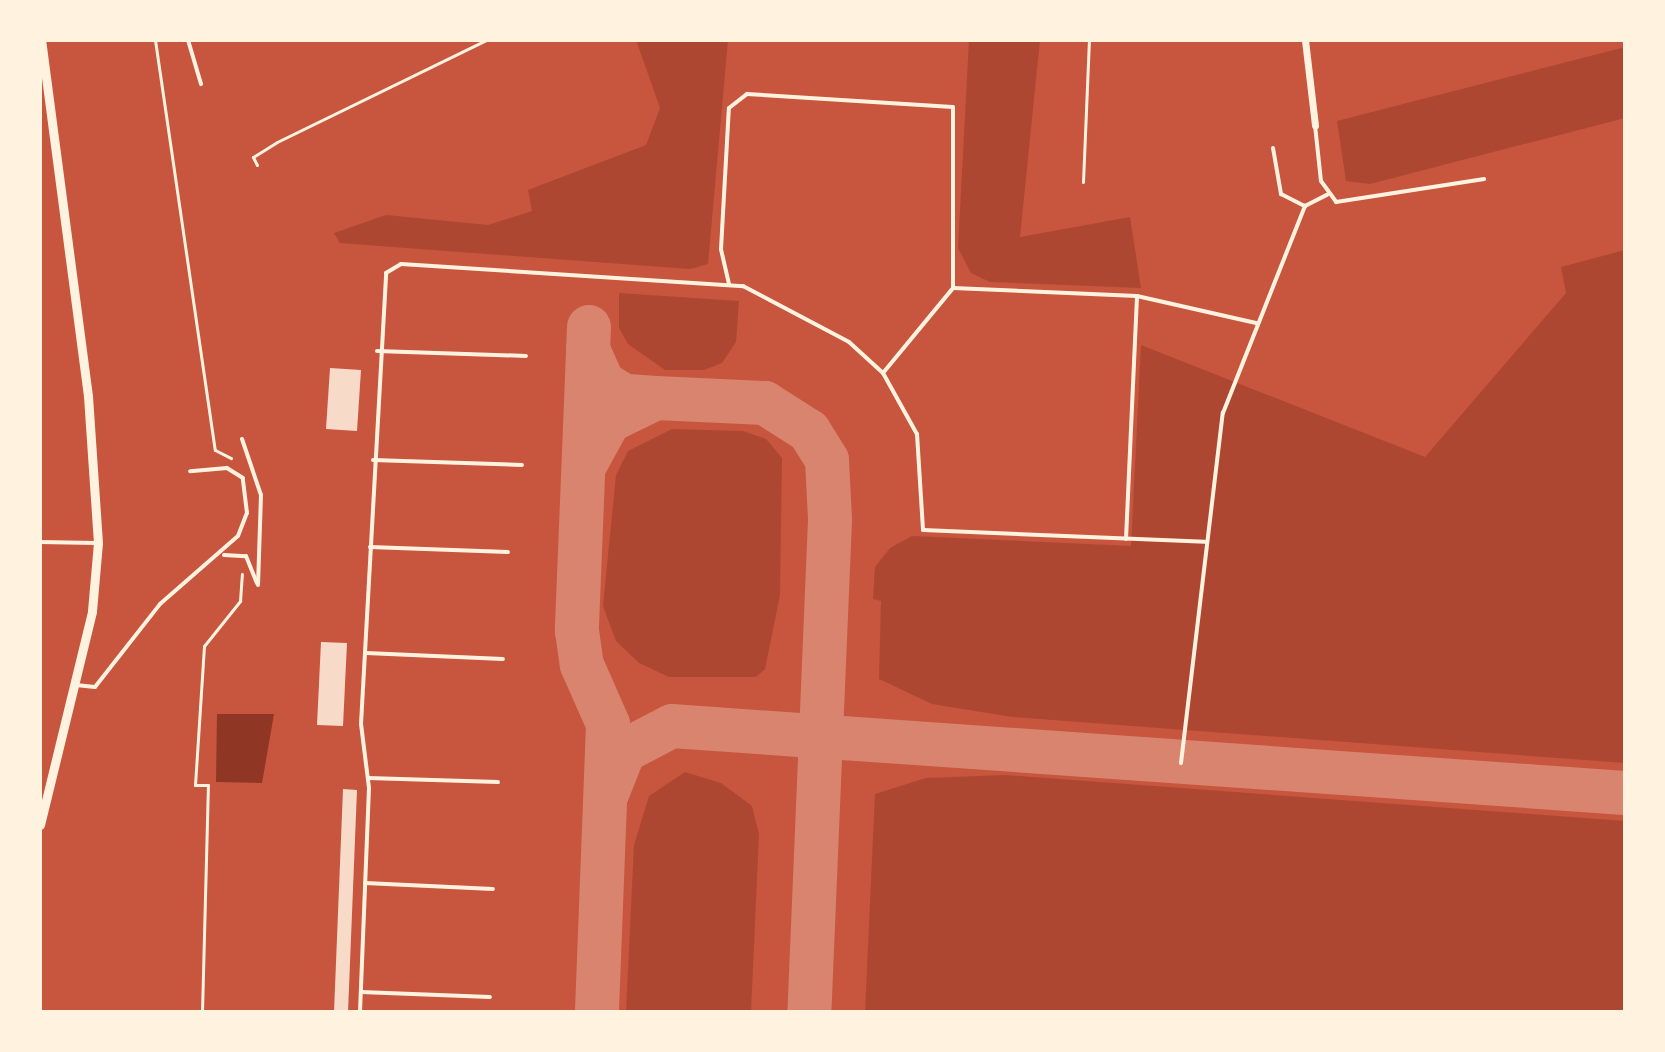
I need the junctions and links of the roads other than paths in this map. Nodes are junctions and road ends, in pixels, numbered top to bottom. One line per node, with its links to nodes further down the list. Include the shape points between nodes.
1 (41, 40): 24 (street, via 89,410)
2 (188, 40): 4 (lane)
3 (1305, 40): 5 (street)
4 (201, 84)
5 (1315, 125): 8 (lane)
6 (1273, 148): 9 (lane, via 1281,194)
7 (1484, 179): 8 (lane, via 1430,183 1352,203)
8 (1327, 195): 9 (lane)
9 (1305, 206): 13 (lane)
10 (729, 284): 11 (lane, via 721,249 729,108 747,94 953,107); 14 (lane, via 401,264 381,284); 16 (lane, via 849,342)
11 (953, 288): 12 (lane); 16 (lane)
12 (1137, 296): 13 (lane); 21 (lane)
13 (1256, 323): 23 (lane, via 1223,413)
14 (377, 351): 15 (lane); 18 (lane)
15 (526, 356)
16 (883, 373): 21 (lane, via 917,434 923,530)
17 (242, 439): 27 (lane, via 261,495 258,585 242,556)
18 (373, 460): 19 (lane); 25 (lane)
19 (522, 465)
20 (190, 471): 27 (lane, via 227,468 243,478 247,513)
21 (1126, 539): 23 (lane)
22 (40, 542): 24 (lane)
23 (1205, 542): 31 (lane)
24 (98, 543): 30 (street)
25 (370, 547): 26 (lane); 28 (lane)
26 (508, 552)
27 (223, 555): 30 (lane, via 194,571 160,604 95,687)
28 (365, 653): 29 (lane); 32 (lane, via 361,755)
29 (503, 659)
30 (76, 685): 34 (street)
31 (1181, 763)
32 (368, 778): 33 (lane); 35 (lane)
33 (498, 782)
34 (40, 825)
35 (365, 883): 36 (lane); 37 (lane)
36 (493, 889)
37 (361, 992): 38 (lane); 39 (lane)
38 (490, 997)
39 (360, 1012)

